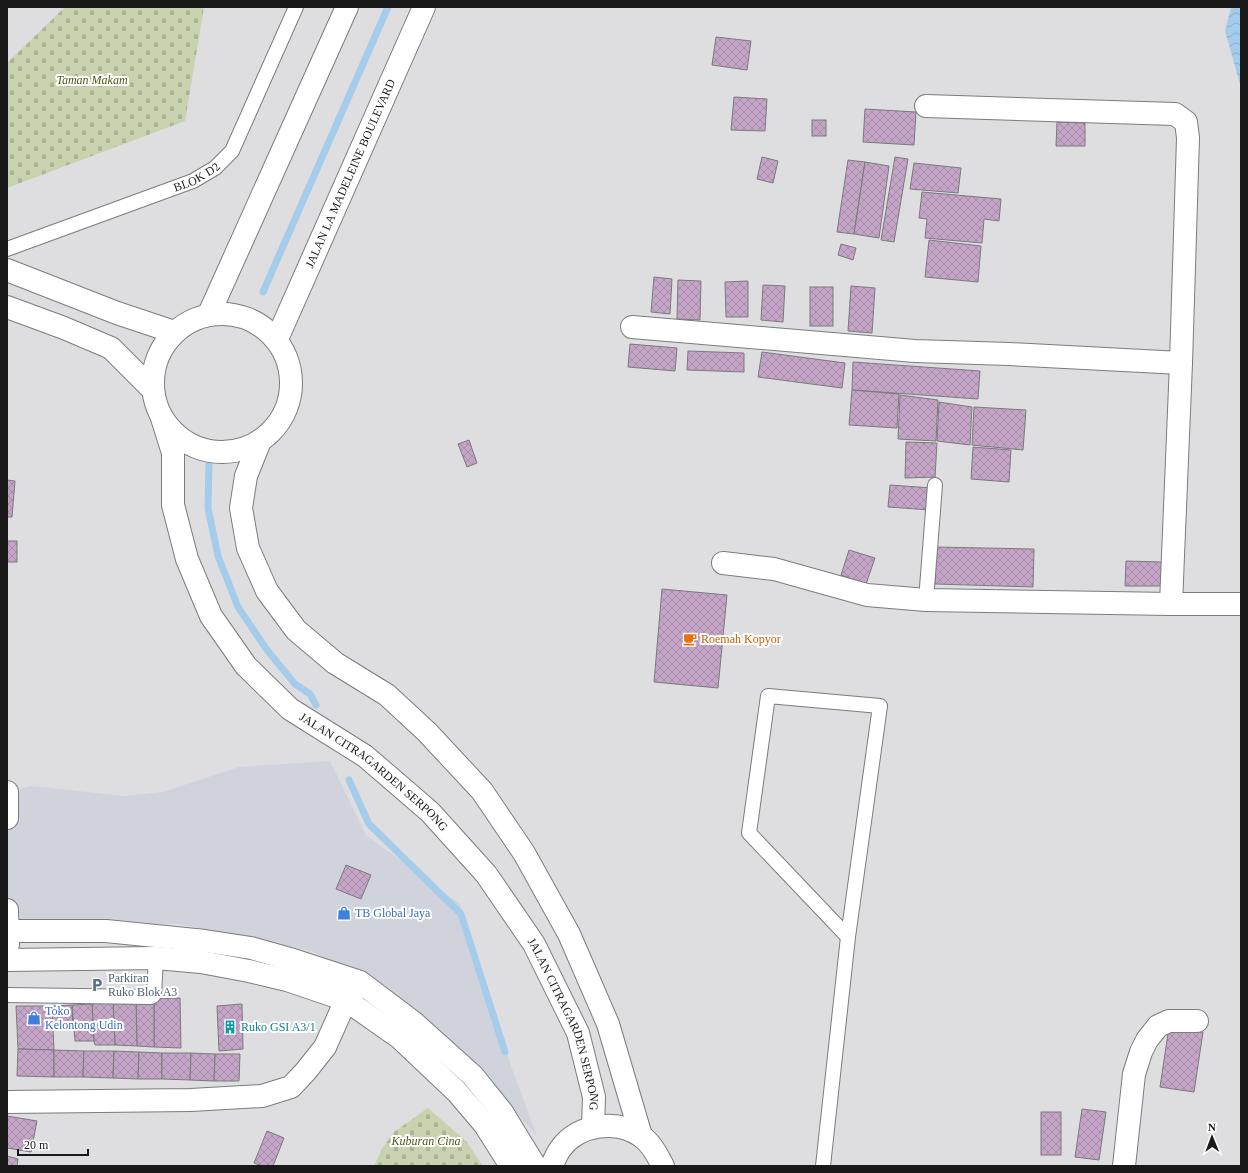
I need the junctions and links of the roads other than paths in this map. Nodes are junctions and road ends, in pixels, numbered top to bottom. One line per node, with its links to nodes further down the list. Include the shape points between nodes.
1 (296, 7): 5 (lane, BLOK D2, via 232,151 215,168 193,181)
2 (347, 7): 8 (street)
3 (424, 7): 11 (street, JALAN LA MADELEINE BOULEVARD)
4 (926, 106): 12 (street, via 1175,114 1186,122 1188,138)
5 (7, 249)
6 (7, 270): 10 (street, via 117,313)
7 (7, 307): 13 (street, via 111,348)
8 (209, 314): 10 (street, via 190,321); 11 (street, via 246,317 263,326)
9 (632, 327): 12 (street, via 916,351)
10 (174, 332): 13 (street, via 161,349 153,369)
11 (277, 339): 15 (street, via 288,360 291,390 288,405 277,426)
12 (1181, 363): 19 (street)
13 (153, 390): 14 (street)
14 (162, 418): 15 (street, via 176,435 195,447 217,452 239,450); 32 (street, JALAN CITRAGARDEN SERPONG, via 173,453 173,505 187,559 211,616 246,666 290,709 365,756 430,812 486,874 534,944 578,1033 594,1097)
15 (260, 441): 33 (street, via 246,476 241,508 248,548 267,591 296,630 335,663 387,695 427,732 482,791 524,853 569,934 608,1024)
16 (935, 485): 18 (lane)
17 (723, 563): 18 (street, via 774,569 867,595)
18 (926, 600): 19 (street)
19 (1171, 604): 20 (street)
20 (1241, 604)
21 (7, 792): 22 (street)
22 (7, 818)
23 (8, 924): 26 (street); 27 (street, via 205,940 251,948)
24 (848, 937): 24 (lane, via 880,706 768,696 750,833); 37 (lane)
25 (156, 958): 26 (street); 28 (lane, via 154,994 151,997); 29 (street, via 201,962 249,971 287,980)
26 (7, 963)
27 (360, 982): 29 (street); 35 (street, via 413,1022 473,1076)
28 (7, 995)
29 (346, 1000): 31 (street, via 325,1048 291,1087 269,1094 191,1100); 34 (street, via 400,1038 457,1092 485,1125)
30 (1197, 1021): 38 (street, via 1169,1021 1158,1026 1147,1040 1134,1074)
31 (7, 1102)
32 (592, 1128): 33 (street, via 610,1126 626,1129); 35 (street, via 575,1135)
33 (641, 1136): 36 (street, via 655,1150)
34 (511, 1166)
35 (545, 1166)
36 (662, 1166)
37 (823, 1166)
38 (1124, 1166)

